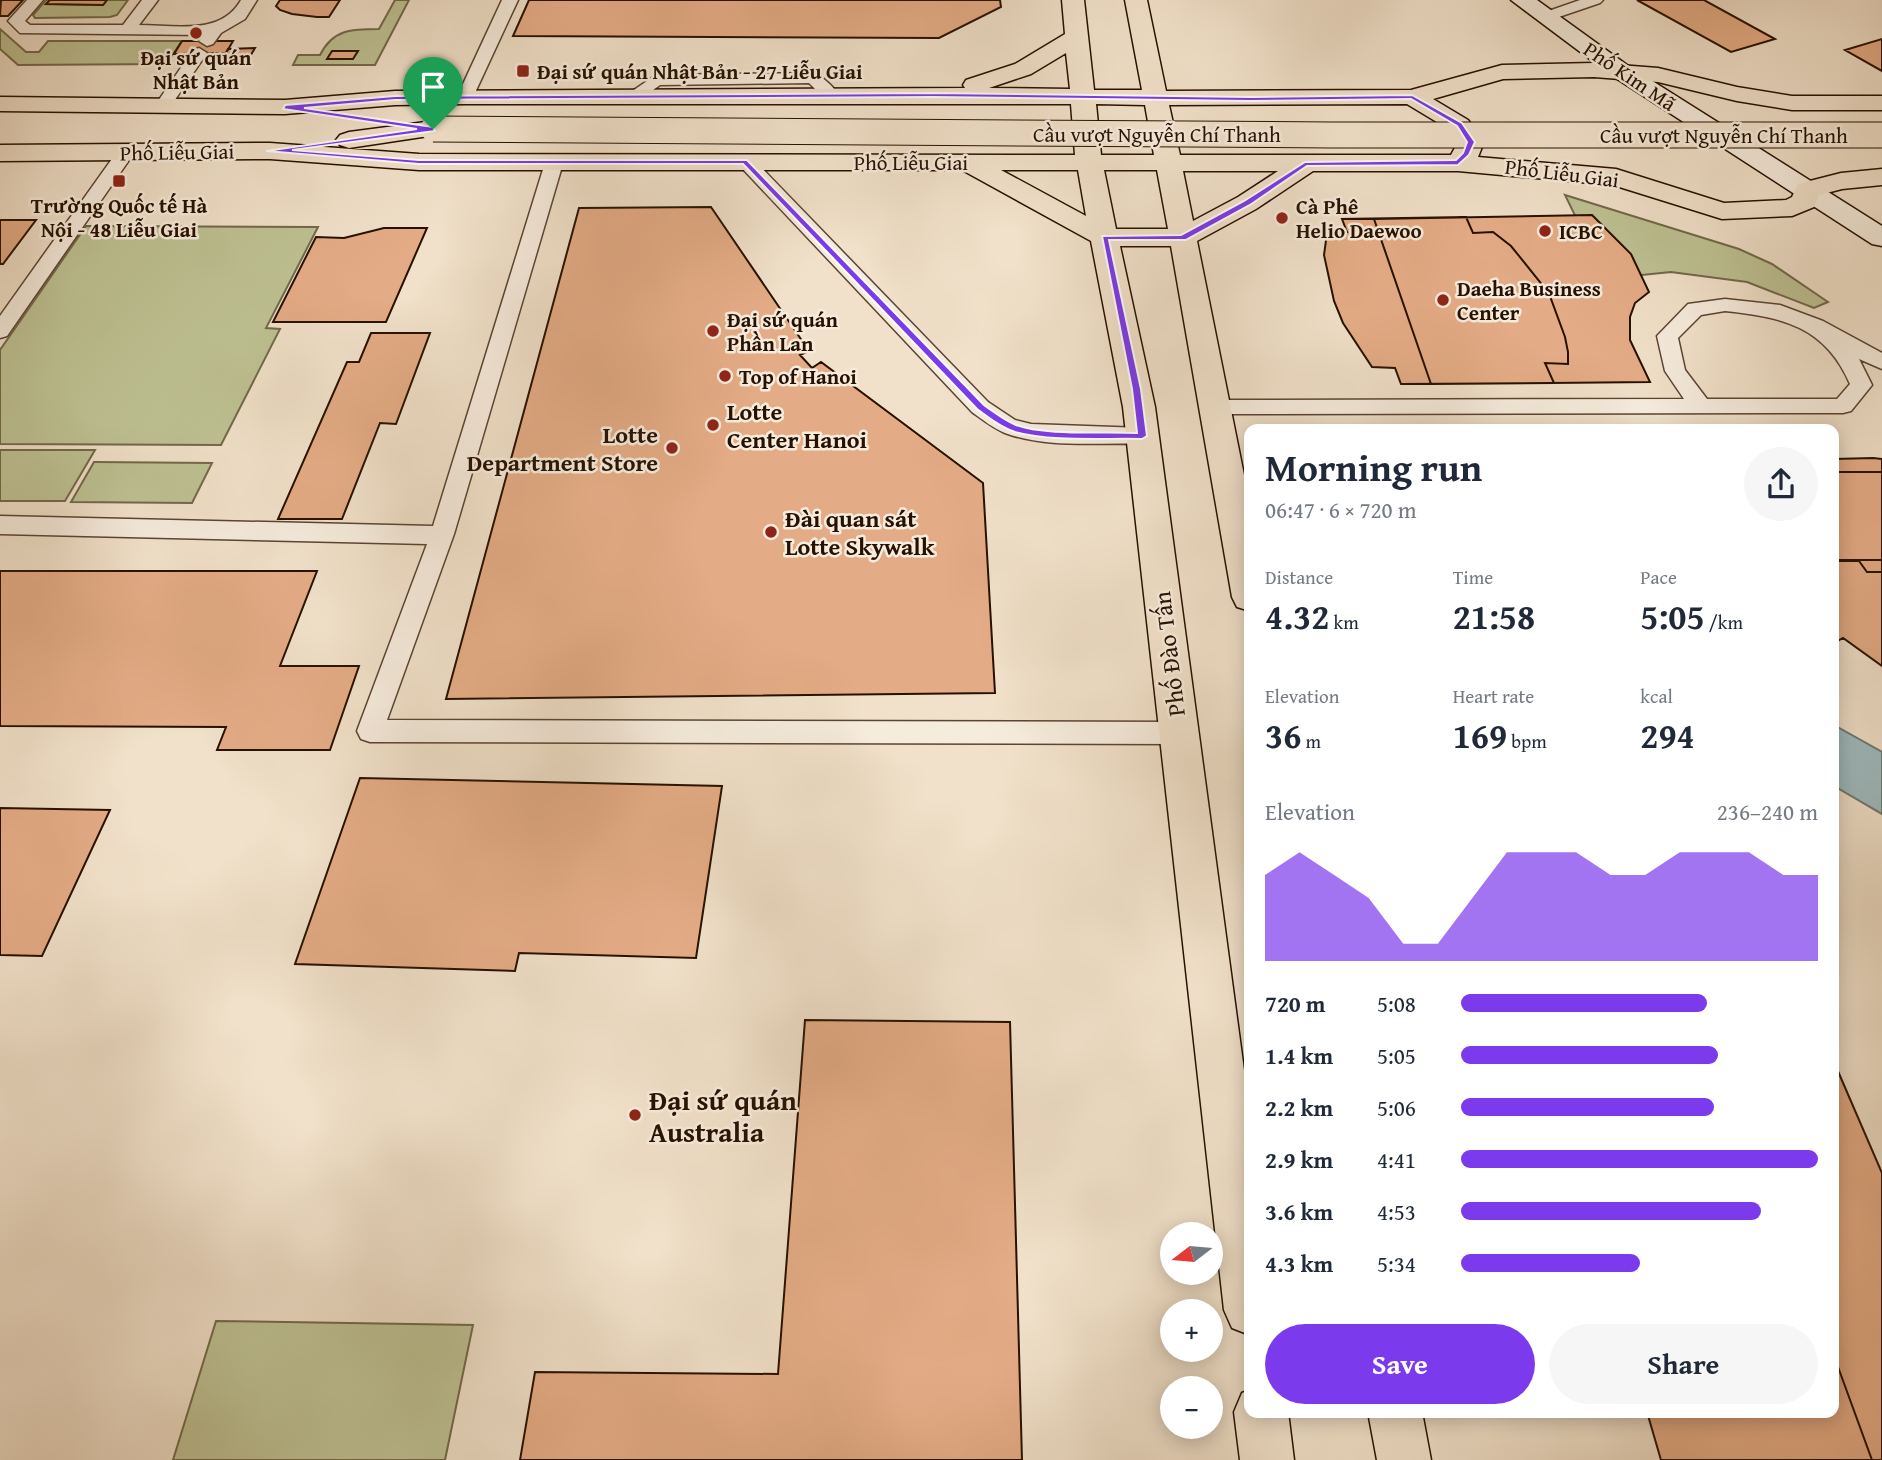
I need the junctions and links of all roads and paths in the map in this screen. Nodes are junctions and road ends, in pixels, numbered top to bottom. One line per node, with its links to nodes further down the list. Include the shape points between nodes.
1 (35, 0): 10 (lane, via 16,21 26,30)
2 (150, 0): 10 (lane)
3 (249, 0): 12 (lane, via 240,16)
4 (510, 0): 18 (lane)
5 (1073, 0): 11 (main road, Phố Đào Tấn)
6 (1136, 0): 13 (main road, Phố Đào Tấn)
7 (1522, 0): 9 (main road, Phố Kim Mã)
8 (1595, 0): 9 (lane)
9 (1545, 17): 14 (main road, Phố Kim Mã)
10 (127, 30): 12 (lane)
11 (1077, 37): 13 (main road, Phố Đào Tấn); 16 (main road, via 1023,69)
12 (207, 42): 23 (lane)
13 (1113, 70): 17 (main road, Phố Đào Tấn); 19 (main road, Phố Đào Tấn)
14 (1619, 70): 20 (main road, Phố Liễu Giai, via 1502,72); 21 (main road, Phố Liễu Giai, via 1792,103); 40 (main road, Phố Kim Mã)
15 (858, 95): 16 (main road, Phố Liễu Giai); 18 (main road, Phố Liễu Giai); 32 (main road, via 881,134 872,149)
16 (933, 95): 17 (main road, Phố Liễu Giai)
17 (1081, 96): 19 (main road, Phố Liễu Giai); 34 (main road, Phố Đào Tấn)
18 (465, 97): 24 (main road, Phố Liễu Giai)
19 (1155, 97): 20 (main road, Phố Liễu Giai); 35 (main road, Phố Đào Tấn)
20 (1412, 97): 37 (main road, via 1459,125 1471,142)
21 (1882, 103)
22 (0, 104): 23 (main road, Phố Liễu Giai)
23 (162, 107): 24 (main road, Phố Liễu Giai)
24 (285, 107): 26 (main road, Cầu vượt Nguyễn Chí Thanh)
25 (1882, 109): 27 (main road, via 1875,120)
26 (433, 129): 27 (main road, Cầu vượt Nguyễn Chí Thanh, bridge); 28 (main road, Cầu vượt Nguyễn Chí Thanh)
27 (1882, 134)
28 (270, 151): 30 (main road, Phố Liễu Giai); 36 (main road, Phố Liễu Giai, via 419,162)
29 (0, 153): 30 (main road, Phố Liễu Giai)
30 (125, 153): 45 (lane)
31 (745, 162): 32 (main road, Phố Liễu Giai); 36 (main road, Phố Liễu Giai); 49 (lane, via 980,407 998,420 1036,432)
32 (853, 162): 33 (main road, Phố Liễu Giai)
33 (965, 162): 34 (main road, Phố Liễu Giai); 41 (main road)
34 (1089, 162): 35 (main road, Phố Liễu Giai); 41 (main road, Phố Đào Tấn)
35 (1168, 162): 38 (main road, Phố Liễu Giai); 42 (main road, Phố Đào Tấn)
36 (554, 163): 51 (lane)
37 (1458, 163): 38 (main road, Phố Liễu Giai); 40 (main road, Phố Liễu Giai, via 1616,177 1722,211 1792,208 1805,201)
38 (1305, 164): 42 (main road)
39 (1882, 177): 40 (main road)
40 (1807, 190): 43 (main road, Phố Kim Mã)
41 (1105, 237): 42 (main road); 49 (main road, Phố Đào Tấn)
42 (1183, 238): 48 (main road, Phố Đào Tấn)
43 (1882, 238)
44 (1816, 326): 46 (lane); 47 (lane, via 1773,310 1725,305 1695,309 1667,336 1675,371); 47 (lane, via 1850,360 1861,385 1843,406)
45 (0, 331)
46 (1882, 362)
47 (1693, 396): 48 (lane)
48 (1212, 398): 52 (main road, Phố Đào Tấn)
49 (1142, 436): 53 (main road, Phố Đào Tấn)
50 (0, 525): 51 (lane)
51 (442, 534): 53 (lane, via 370,730)
52 (1244, 566)
53 (1178, 733): 54 (main road, Phố Đào Tấn)
54 (1236, 1078): 55 (main road, Phố Đào Tấn)
55 (1244, 1211)
56 (1262, 1418): 58 (main road)
57 (1396, 1418): 59 (main road)
58 (1267, 1460)
59 (1404, 1460)

